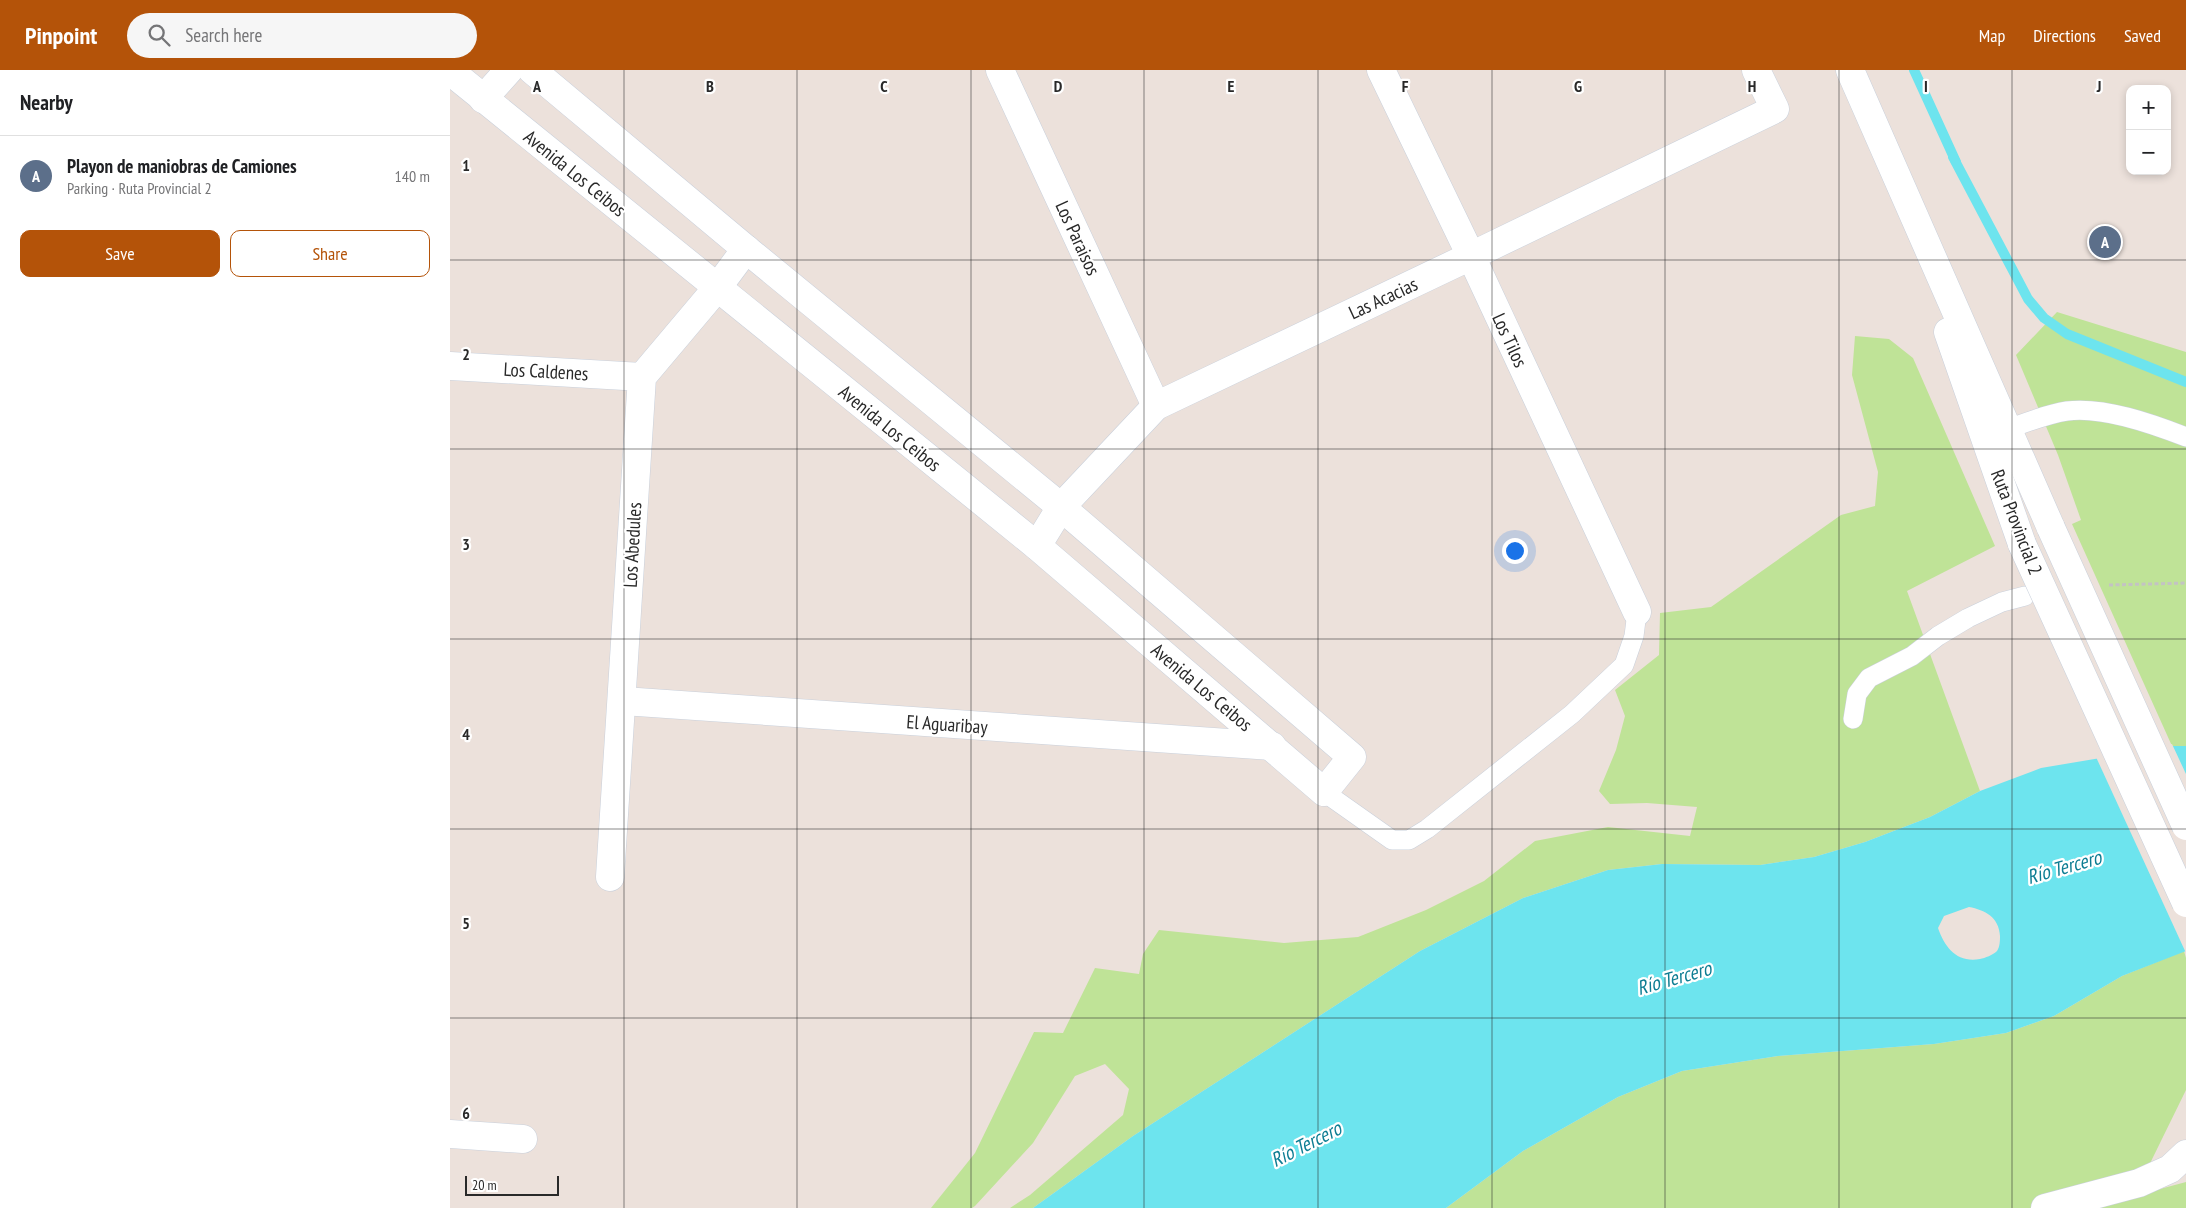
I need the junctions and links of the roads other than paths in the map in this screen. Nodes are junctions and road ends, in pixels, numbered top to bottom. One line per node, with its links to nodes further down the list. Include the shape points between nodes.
1 (509, 70): 8 (street)
2 (532, 70): 10 (street)
3 (1000, 70): 15 (street, Los Paraisos)
4 (1381, 70): 11 (street, Los Tilos)
5 (1756, 70): 11 (street, Las Acacias, via 1775,109)
6 (1850, 70): 9 (street, Ruta Provincial 2)
7 (450, 71): 8 (street, Avenida Los Ceibos)
8 (484, 99): 12 (street, Avenida Los Ceibos)
9 (1876, 130): 16 (street, Ruta Provincial 2); 28 (street, Ruta Provincial 2, bridge, via 2022,544)
10 (746, 249): 12 (street); 18 (street)
11 (1471, 256): 15 (street, Las Acacias); 21 (street, Los Tilos)
12 (716, 288): 14 (street); 19 (street, Avenida Los Ceibos)
13 (450, 366): 14 (street, Los Caldenes)
14 (642, 377): 22 (street, Los Abedules)
15 (1156, 406): 18 (street, Las Acacias)
16 (2008, 429): 17 (lane, via 2068,411 2101,412 2159,426); 26 (street, Ruta Provincial 2, bridge)
17 (2186, 437)
18 (1061, 507): 19 (street, Las Acacias); 25 (street, via 1352,757)
19 (1037, 546): 24 (street, Avenida Los Ceibos)
20 (2025, 596): 23 (lane, via 2002,602 1968,618 1912,656 1869,678 1856,694)
21 (1636, 612): 25 (lane, via 1634,636 1624,665 1572,714 1409,840 1392,840)
22 (622, 701): 24 (street, El Aguaribay); 27 (street, Los Abedules)
23 (1853, 719)
24 (1272, 746): 25 (street, Avenida Los Ceibos)
25 (1324, 792)
26 (2186, 826)
27 (610, 877)
28 (2186, 903)
29 (450, 1134): 30 (street)
30 (523, 1139)
31 (2186, 1154): 32 (street, via 2170,1169 2139,1183)
32 (2045, 1208)

